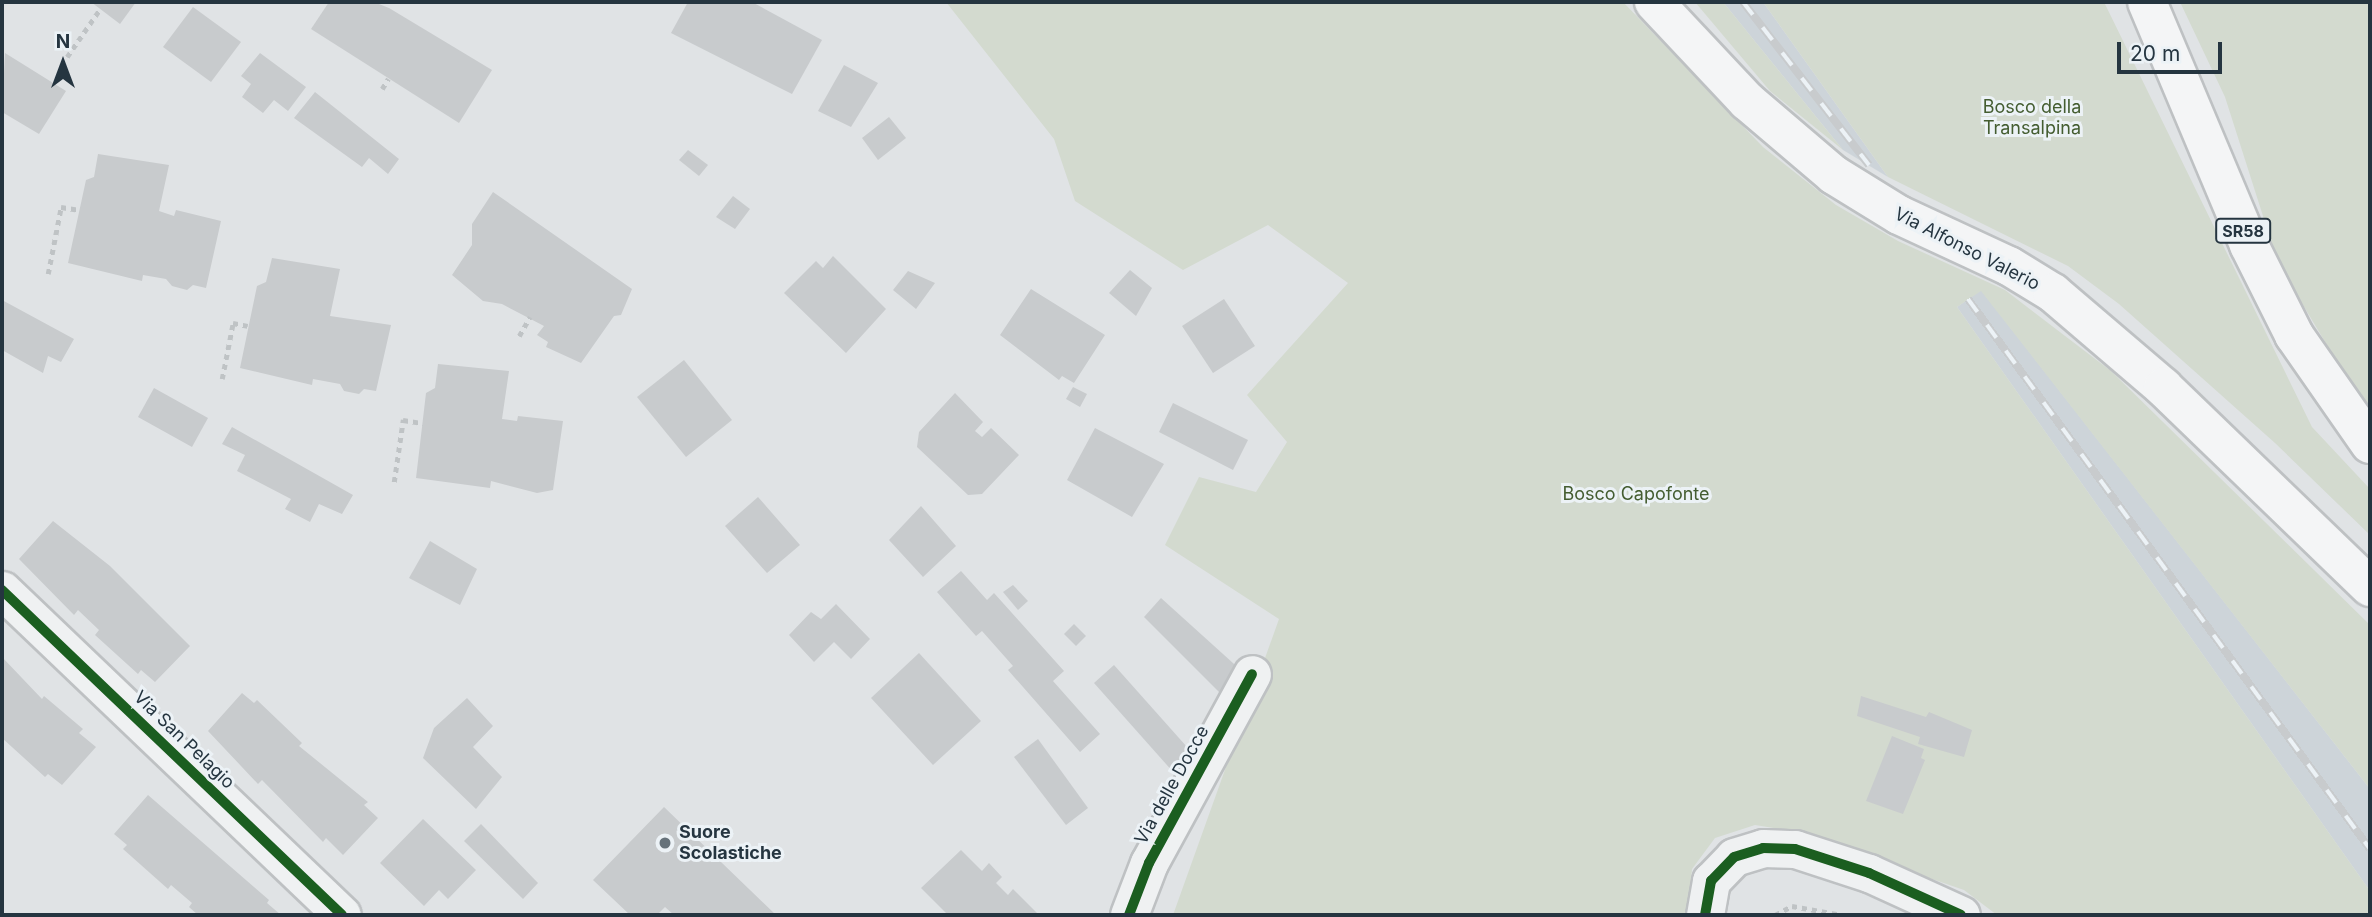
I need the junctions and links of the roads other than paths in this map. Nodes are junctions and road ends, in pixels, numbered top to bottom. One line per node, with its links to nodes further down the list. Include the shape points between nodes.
1 (1654, 2): 4 (main road, Via Alfonso Valerio, via 1747,101 1834,175 1899,215 2009,266 2053,293 2163,387)
2 (2147, 2): 3 (main road, SR58, via 2249,245 2288,323)
3 (2370, 444)
4 (2370, 587)
5 (2, 590): 7 (street, Via San Pelagio)
6 (1252, 674): 8 (street, Via delle Docce, via 1149,863)
7 (342, 915)
8 (1129, 915)
9 (1704, 915): 10 (street, via 1712,881 1734,857 1763,848 1796,849 1869,873)
10 (1961, 915)

